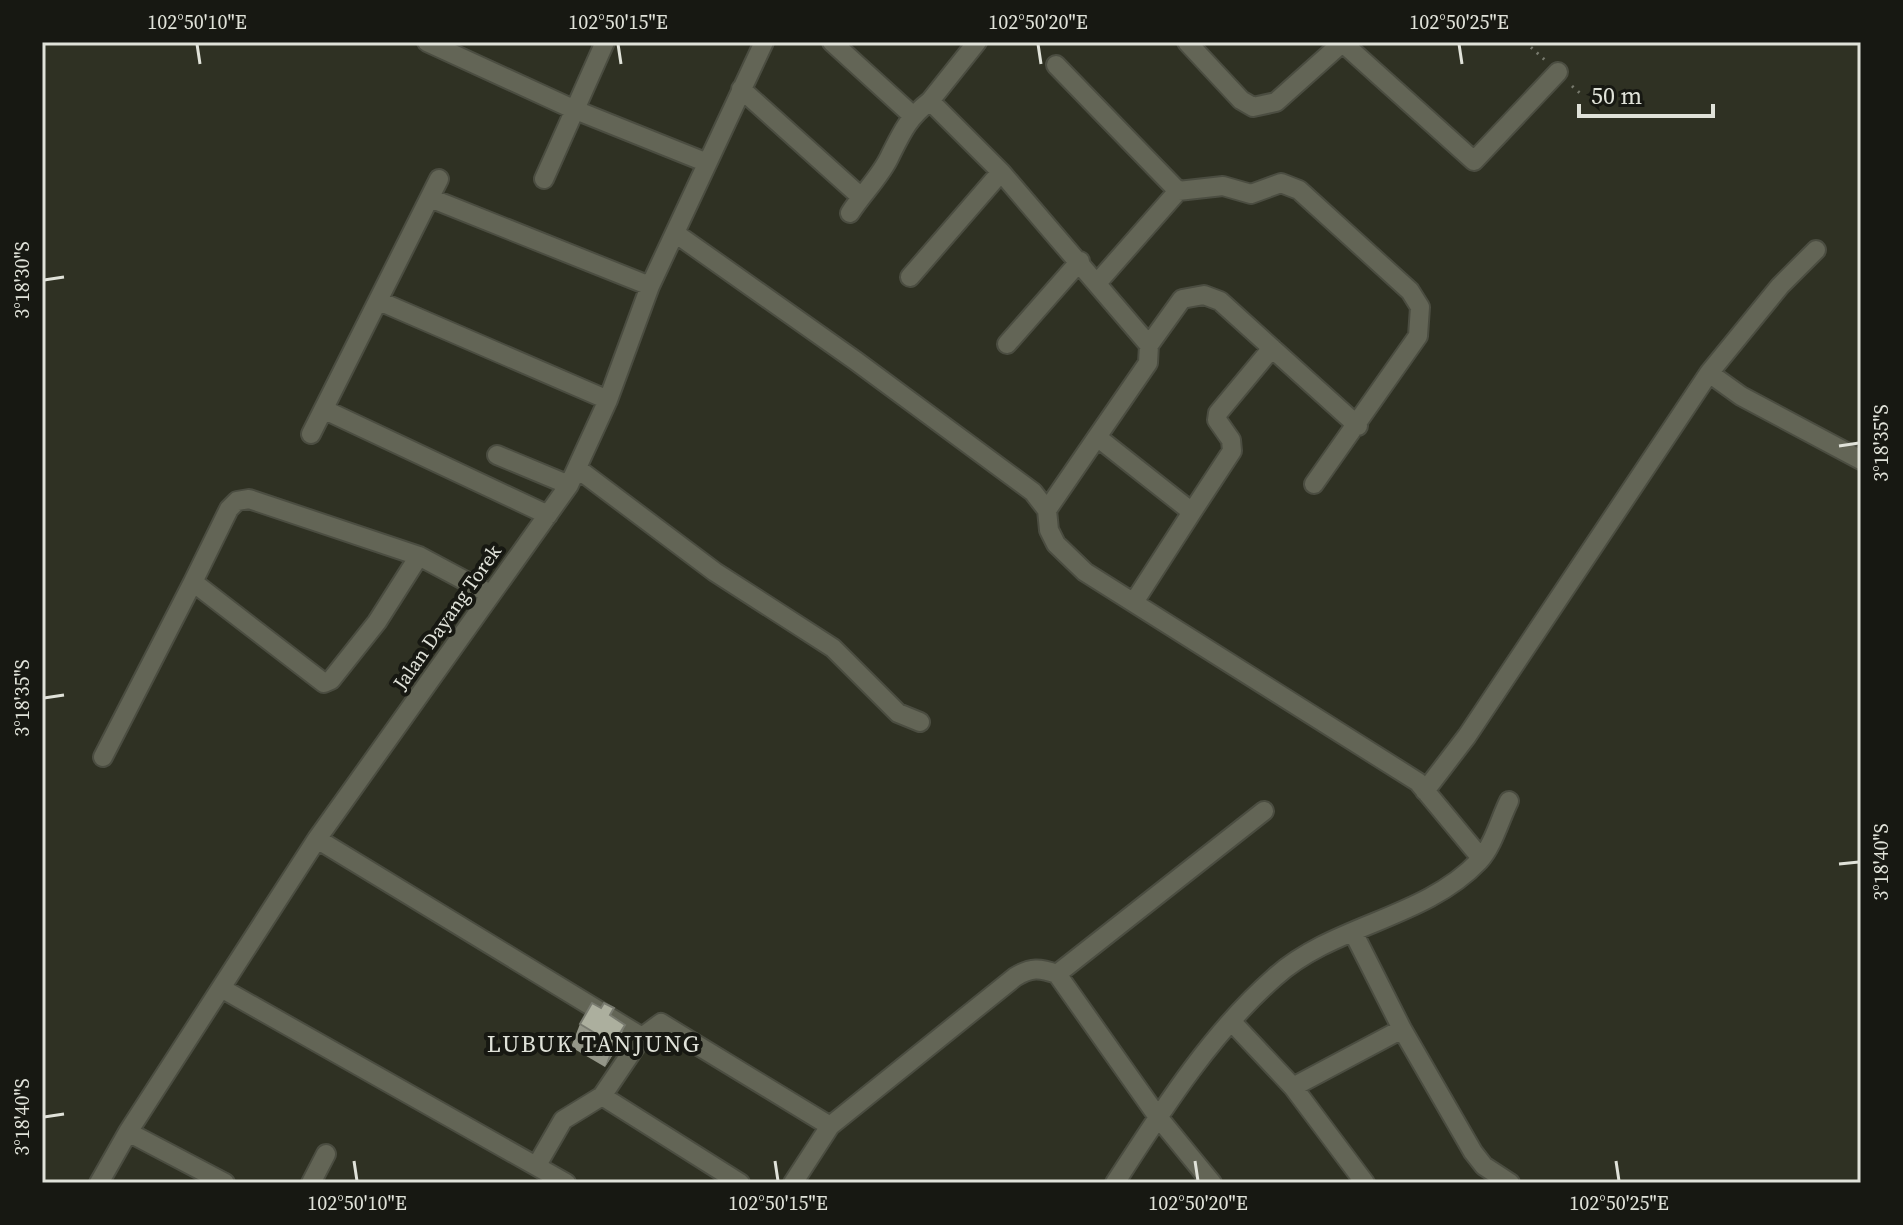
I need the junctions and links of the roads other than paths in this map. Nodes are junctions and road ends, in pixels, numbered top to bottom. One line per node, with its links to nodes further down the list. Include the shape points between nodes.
1 (427, 42): 12 (street)
2 (605, 42): 12 (street)
3 (764, 42): 10 (street, Jalan Dayang Torek)
4 (832, 42): 13 (street)
5 (977, 42): 11 (street)
6 (1187, 42): 7 (street, via 1253,107 1276,102)
7 (1343, 42): 9 (street, via 1474,161)
8 (1056, 65): 18 (street)
9 (1558, 72)
10 (741, 89): 14 (street, Jalan Dayang Torek); 19 (street)
11 (930, 101): 13 (street); 15 (street)
12 (573, 109): 14 (street); 17 (street)
13 (912, 115): 19 (street)
14 (705, 162): 22 (street, Jalan Dayang Torek)
15 (1001, 172): 24 (street); 25 (street)
16 (439, 179): 20 (street)
17 (544, 179)
18 (1178, 191): 26 (street); 35 (street, via 1223,186 1251,194 1281,183 1290,186 1410,291 1420,307 1418,336)
19 (861, 197): 21 (street)
20 (430, 198): 27 (street); 28 (street)
21 (850, 213)
22 (675, 233): 27 (street, Jalan Dayang Torek); 42 (street, via 1033,492)
23 (1816, 250): 32 (street)
24 (1080, 261): 26 (street); 29 (street)
25 (910, 277)
26 (1098, 282): 30 (street)
27 (650, 286): 33 (street, Jalan Dayang Torek)
28 (379, 301): 33 (street); 34 (street)
29 (1007, 344)
30 (1149, 345): 31 (street, via 1182,299 1204,295 1220,301); 37 (street, via 1148,363)
31 (1272, 348): 35 (street); 43 (street, via 1218,413 1232,451)
32 (1709, 373): 39 (street, via 1741,396); 51 (street)
33 (608, 400): 40 (street, Jalan Dayang Torek)
34 (325, 410): 36 (street); 44 (street)
35 (1358, 426): 41 (street)
36 (311, 434)
37 (1097, 437): 42 (street); 43 (street)
38 (497, 455): 40 (street)
39 (1861, 460)
40 (573, 477): 44 (street, Jalan Dayang Torek); 49 (street, via 833,648 898,713)
41 (1314, 484)
42 (1047, 510): 48 (street, via 1056,544 1085,572)
43 (1192, 512): 48 (street)
44 (548, 515): 47 (street, Jalan Dayang Torek)
45 (419, 556): 46 (street, via 249,499 229,509); 46 (street, via 377,622 324,683); 47 (street)
46 (193, 582): 50 (street)
47 (490, 594): 54 (street, Jalan Dayang Torek)
48 (1134, 602): 51 (street, via 1374,752)
49 (920, 722)
50 (103, 757)
51 (1425, 791): 55 (street)
52 (1509, 801): 55 (street)
53 (1264, 811): 57 (street)
54 (317, 839): 58 (street, Jalan Dayang Torek); 61 (street)
55 (1481, 858): 56 (street, via 1445,891)
56 (1353, 932): 59 (street, via 1275,976); 60 (street)
57 (1057, 974): 64 (street); 65 (street, via 1027,969)
58 (221, 988): 66 (street, Jalan Dayang Torek); 68 (street)
59 (1232, 1022): 62 (street); 64 (street)
60 (1402, 1029): 62 (street); 78 (street, via 1473,1152)
61 (642, 1037): 63 (street); 65 (street, via 653,1026 667,1024)
62 (1293, 1087): 77 (street)
63 (602, 1096): 68 (street, via 563,1120); 73 (street)
64 (1158, 1117): 75 (street); 76 (street)
65 (830, 1126): 74 (street)
66 (128, 1132): 69 (street, Jalan Dayang Torek); 70 (street)
67 (326, 1154): 71 (street)
68 (537, 1165): 72 (street)
69 (99, 1183)
70 (225, 1183)
71 (311, 1183)
72 (566, 1183)
73 (740, 1183)
74 (793, 1183)
75 (1115, 1183)
76 (1212, 1183)
77 (1365, 1183)
78 (1510, 1183)

